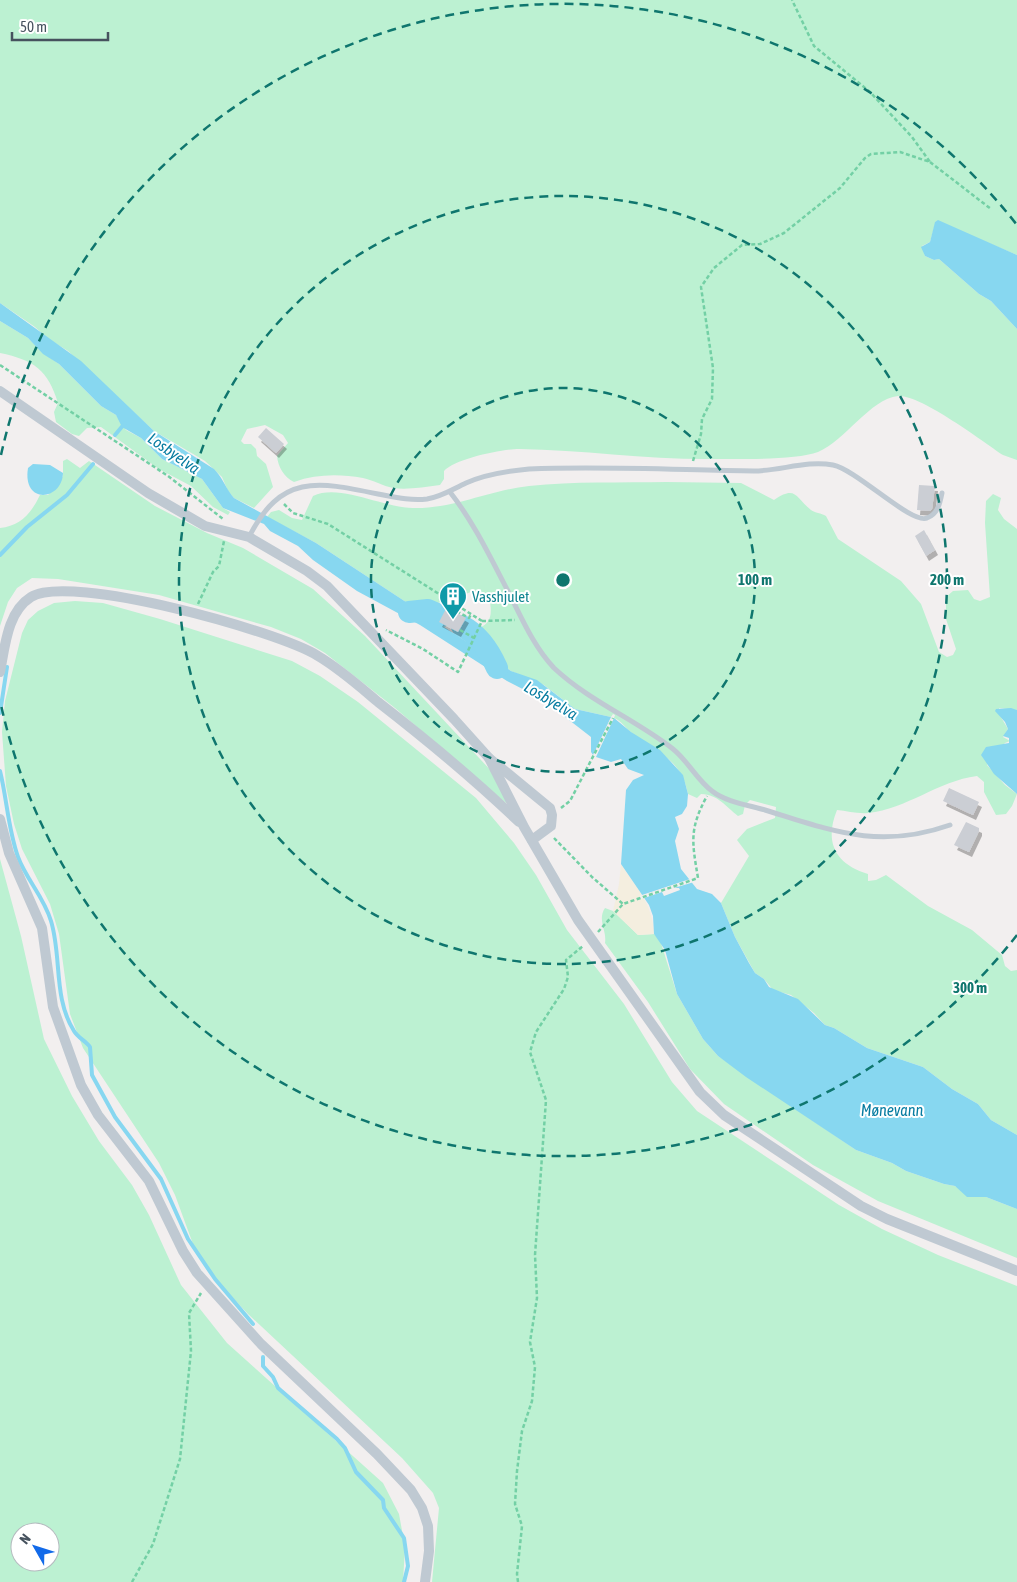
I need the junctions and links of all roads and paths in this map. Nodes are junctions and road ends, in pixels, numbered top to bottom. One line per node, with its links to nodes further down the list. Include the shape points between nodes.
1 (792, 0): 2 (path, via 814,46 870,92 912,137)
2 (930, 162): 3 (path); 6 (path, via 900,152 871,154 840,188 784,233 760,244 742,246 714,268 701,287 713,368 712,398 702,419 701,434)
3 (991, 209)
4 (0, 365): 10 (path, via 168,476)
5 (0, 391): 11 (street, via 148,493 205,526)
6 (690, 469): 7 (lane, via 529,469 488,476); 8 (lane, via 755,471 805,464 835,466 860,477 911,516 923,519 938,508)
7 (450, 492): 9 (lane, via 427,499 406,499 340,486 317,485 295,489); 16 (lane, via 468,514)
8 (942, 493)
9 (277, 499): 12 (lane, via 263,513); 15 (path, via 293,512 328,524 358,541)
10 (223, 518)
11 (226, 532): 12 (street); 14 (path, via 219,566)
12 (249, 538): 18 (street, via 320,581)
13 (451, 608): 15 (path, via 469,618)
14 (193, 614): 21 (street, via 79,592 37,594 16,613 7,636); 27 (street, via 278,637 319,657 403,721)
15 (471, 614): 17 (path)
16 (522, 619): 17 (path); 24 (lane, via 554,668 673,749)
17 (481, 622): 20 (path)
18 (364, 624): 20 (path, via 380,627 406,639 458,672); 23 (street)
19 (460, 630): 20 (path)
20 (474, 638)
21 (0, 672)
22 (612, 720): 25 (path, via 570,801)
23 (489, 758): 25 (street, via 536,795 550,808); 27 (street)
24 (710, 790): 28 (lane, via 802,822 859,836 906,836); 31 (path, via 700,809 692,838 696,879)
25 (552, 815): 29 (street)
26 (0, 820): 34 (street, via 8,853 42,928 53,1007 81,1085 98,1115 149,1182 183,1251)
27 (524, 826): 30 (street)
28 (950, 826)
29 (547, 831): 30 (street); 31 (path, via 592,878)
30 (532, 840): 32 (street)
31 (623, 904): 32 (path)
32 (590, 939): 33 (street, via 633,995 688,1078 724,1115 861,1206); 37 (path, via 566,960 568,977 564,988 536,1032 530,1052 546,1100 535,1255 537,1298 530,1342 534,1367 532,1401 522,1431 515,1504 522,1526 516,1574)
33 (1017, 1271)
34 (207, 1284): 35 (path, via 189,1312 191,1351 180,1459 153,1544); 36 (street, via 261,1344 412,1490 428,1526)
35 (132, 1582)
36 (425, 1582)
37 (518, 1582)

